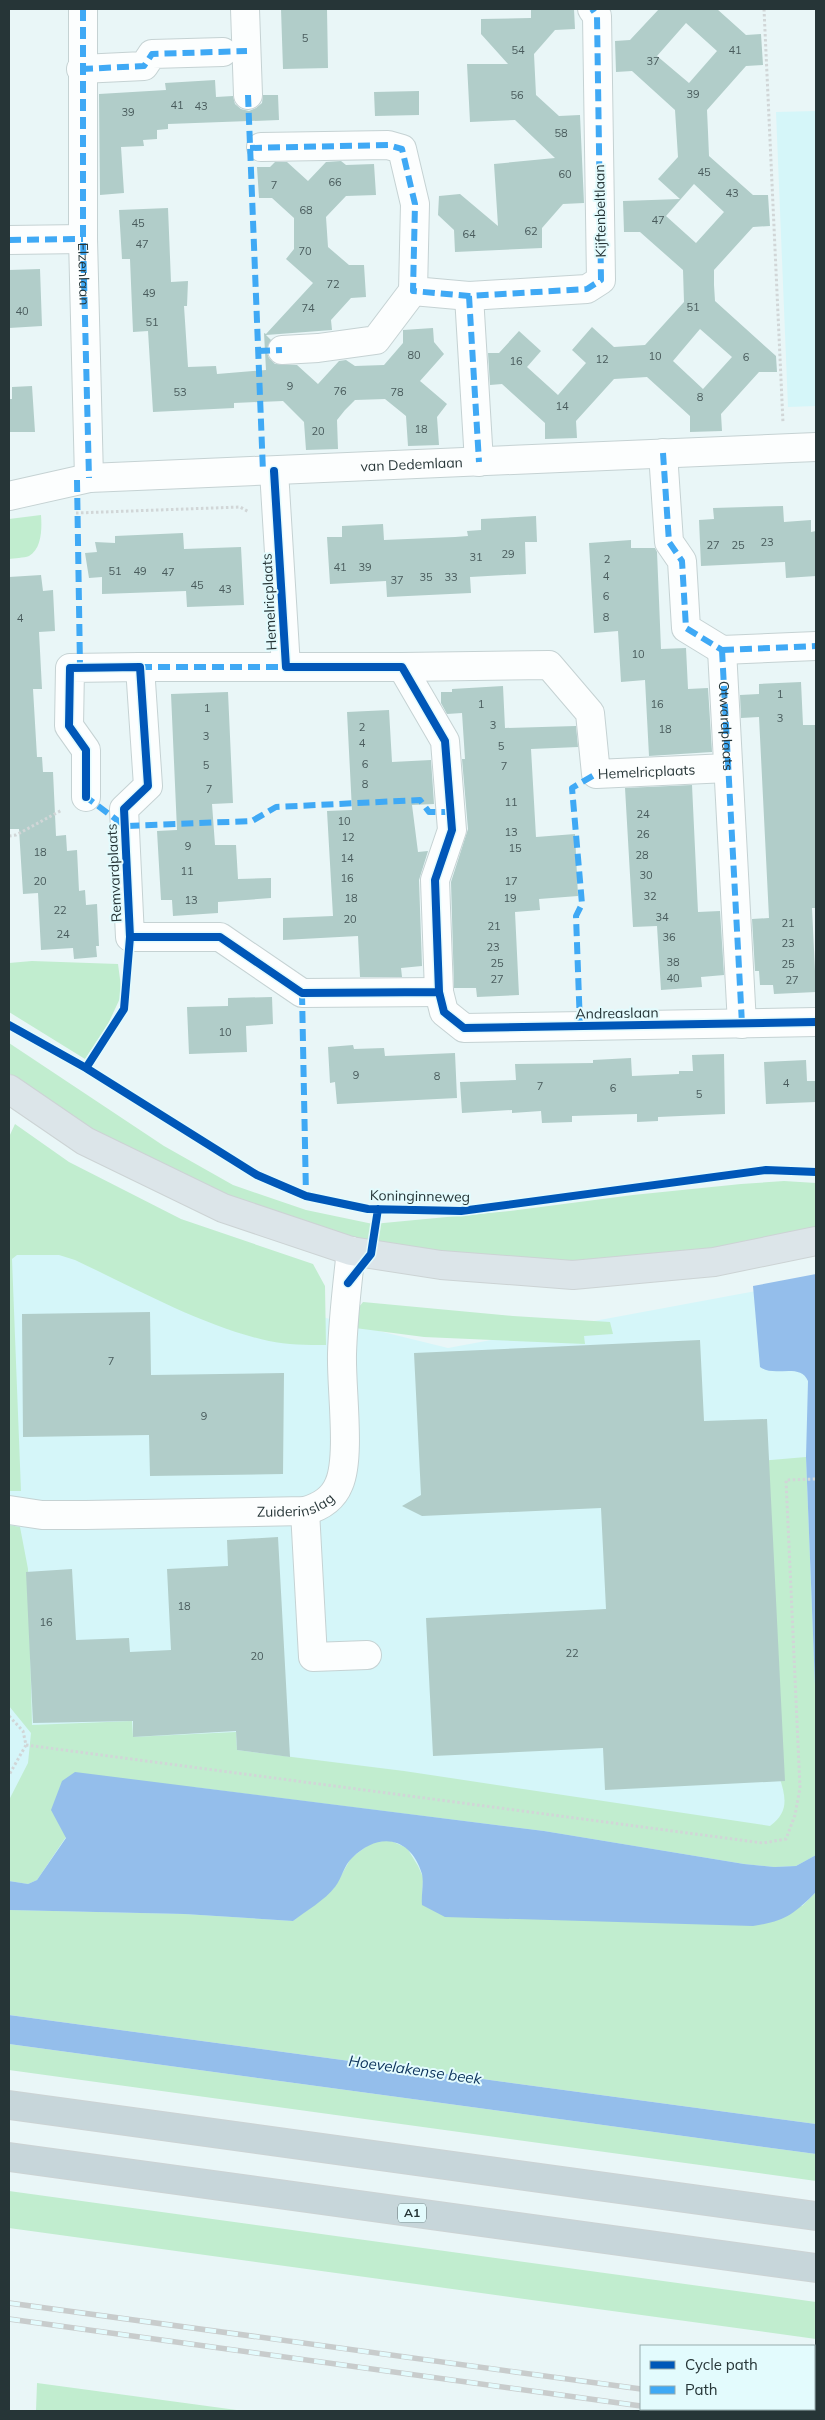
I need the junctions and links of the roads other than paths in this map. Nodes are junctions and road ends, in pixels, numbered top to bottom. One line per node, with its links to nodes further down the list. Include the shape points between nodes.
1 (83, 9): 5 (street, Elzenlaan)
2 (245, 9): 6 (street)
3 (592, 9): 11 (street, Kijftenbeltlaan, via 597,16 601,280 587,289)
4 (223, 52): 5 (street, via 152,54 144,66)
5 (81, 69): 8 (street, Elzenlaan)
6 (248, 95)
7 (262, 147): 10 (street, via 388,145 402,150 414,204)
8 (82, 239): 9 (street); 17 (street, Elzenlaan)
9 (9, 240)
10 (413, 291): 11 (street, Kijftenbeltlaan); 12 (street, via 376,340)
11 (469, 296): 15 (street)
12 (282, 350)
13 (816, 447): 14 (street, van Dedemlaan)
14 (663, 453): 15 (street, van Dedemlaan); 20 (street, via 669,542 682,561 686,628)
15 (479, 462): 16 (street, van Dedemlaan)
16 (274, 471): 17 (street, van Dedemlaan); 23 (street, Hemelricplaats)
17 (89, 478): 18 (street, van Dedemlaan)
18 (9, 496)
19 (816, 646): 20 (street)
20 (722, 650): 24 (street, Otwardplaats)
21 (402, 666): 23 (street, Hemelricplaats); 24 (street, Hemelricplaats, via 549,665 590,713 596,774); 26 (street, via 445,741 452,830 435,880)
22 (140, 667): 23 (street); 25 (street, via 70,668 69,726 86,750); 26 (street, Remvardplaats, via 148,786 124,809 130,937 220,937 302,993)
23 (286, 667)
24 (728, 768): 28 (street, Otwardplaats)
25 (86, 797)
26 (439, 992): 28 (street, Andreaslaan, via 444,1012 464,1028)
27 (816, 1022): 28 (street, Andreaslaan)
28 (742, 1024)
29 (9, 1089): 31 (main road, via 85,1141 223,1208)
30 (816, 1241): 31 (main road, via 714,1262 573,1275 441,1266)
31 (351, 1251): 33 (street, Zuiderinslag, via 342,1354 344,1466 339,1485 331,1498 318,1508)
32 (9, 1510): 33 (street, Zuiderinslag, via 68,1515)
33 (305, 1511): 34 (street, via 313,1657)
34 (367, 1655)
35 (9, 2105): 37 (highway)
36 (9, 2157): 38 (highway, A1)
37 (816, 2216)
38 (816, 2268)

